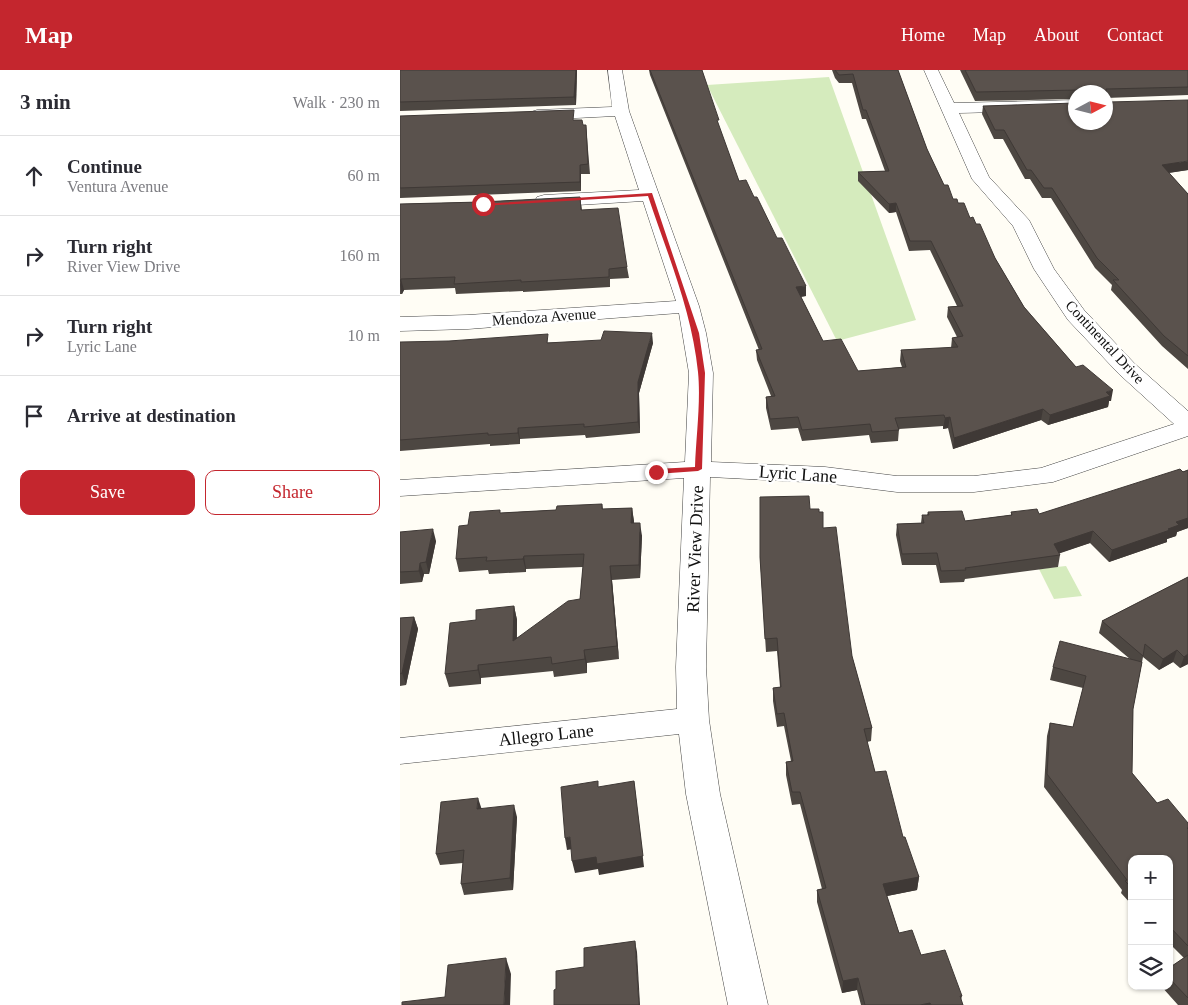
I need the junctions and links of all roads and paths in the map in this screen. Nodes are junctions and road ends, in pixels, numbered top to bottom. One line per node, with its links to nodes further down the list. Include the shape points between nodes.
1 (615, 70): 5 (street, River View Drive)
2 (931, 70): 4 (street, Continental Drive)
3 (1068, 105): 4 (street)
4 (948, 108): 11 (street, Continental Drive, via 980,179 1022,224 1044,269 1076,315)
5 (621, 111): 6 (street); 7 (street, River View Drive)
6 (519, 116)
7 (650, 195): 8 (street); 9 (street, River View Drive)
8 (530, 202)
9 (688, 306): 10 (street, Mendoza Avenue); 12 (street, River View Drive, via 702,373)
10 (400, 324)
11 (1188, 426): 12 (street, Lyric Lane, via 1044,476 974,484 897,484 826,475)
12 (698, 469): 13 (street, Lyric Lane); 14 (street, River View Drive, via 690,667)
13 (400, 488)
14 (693, 720): 15 (street, Allegro Lane); 16 (street, River View Drive, via 703,794)
15 (400, 751)
16 (748, 1005)

